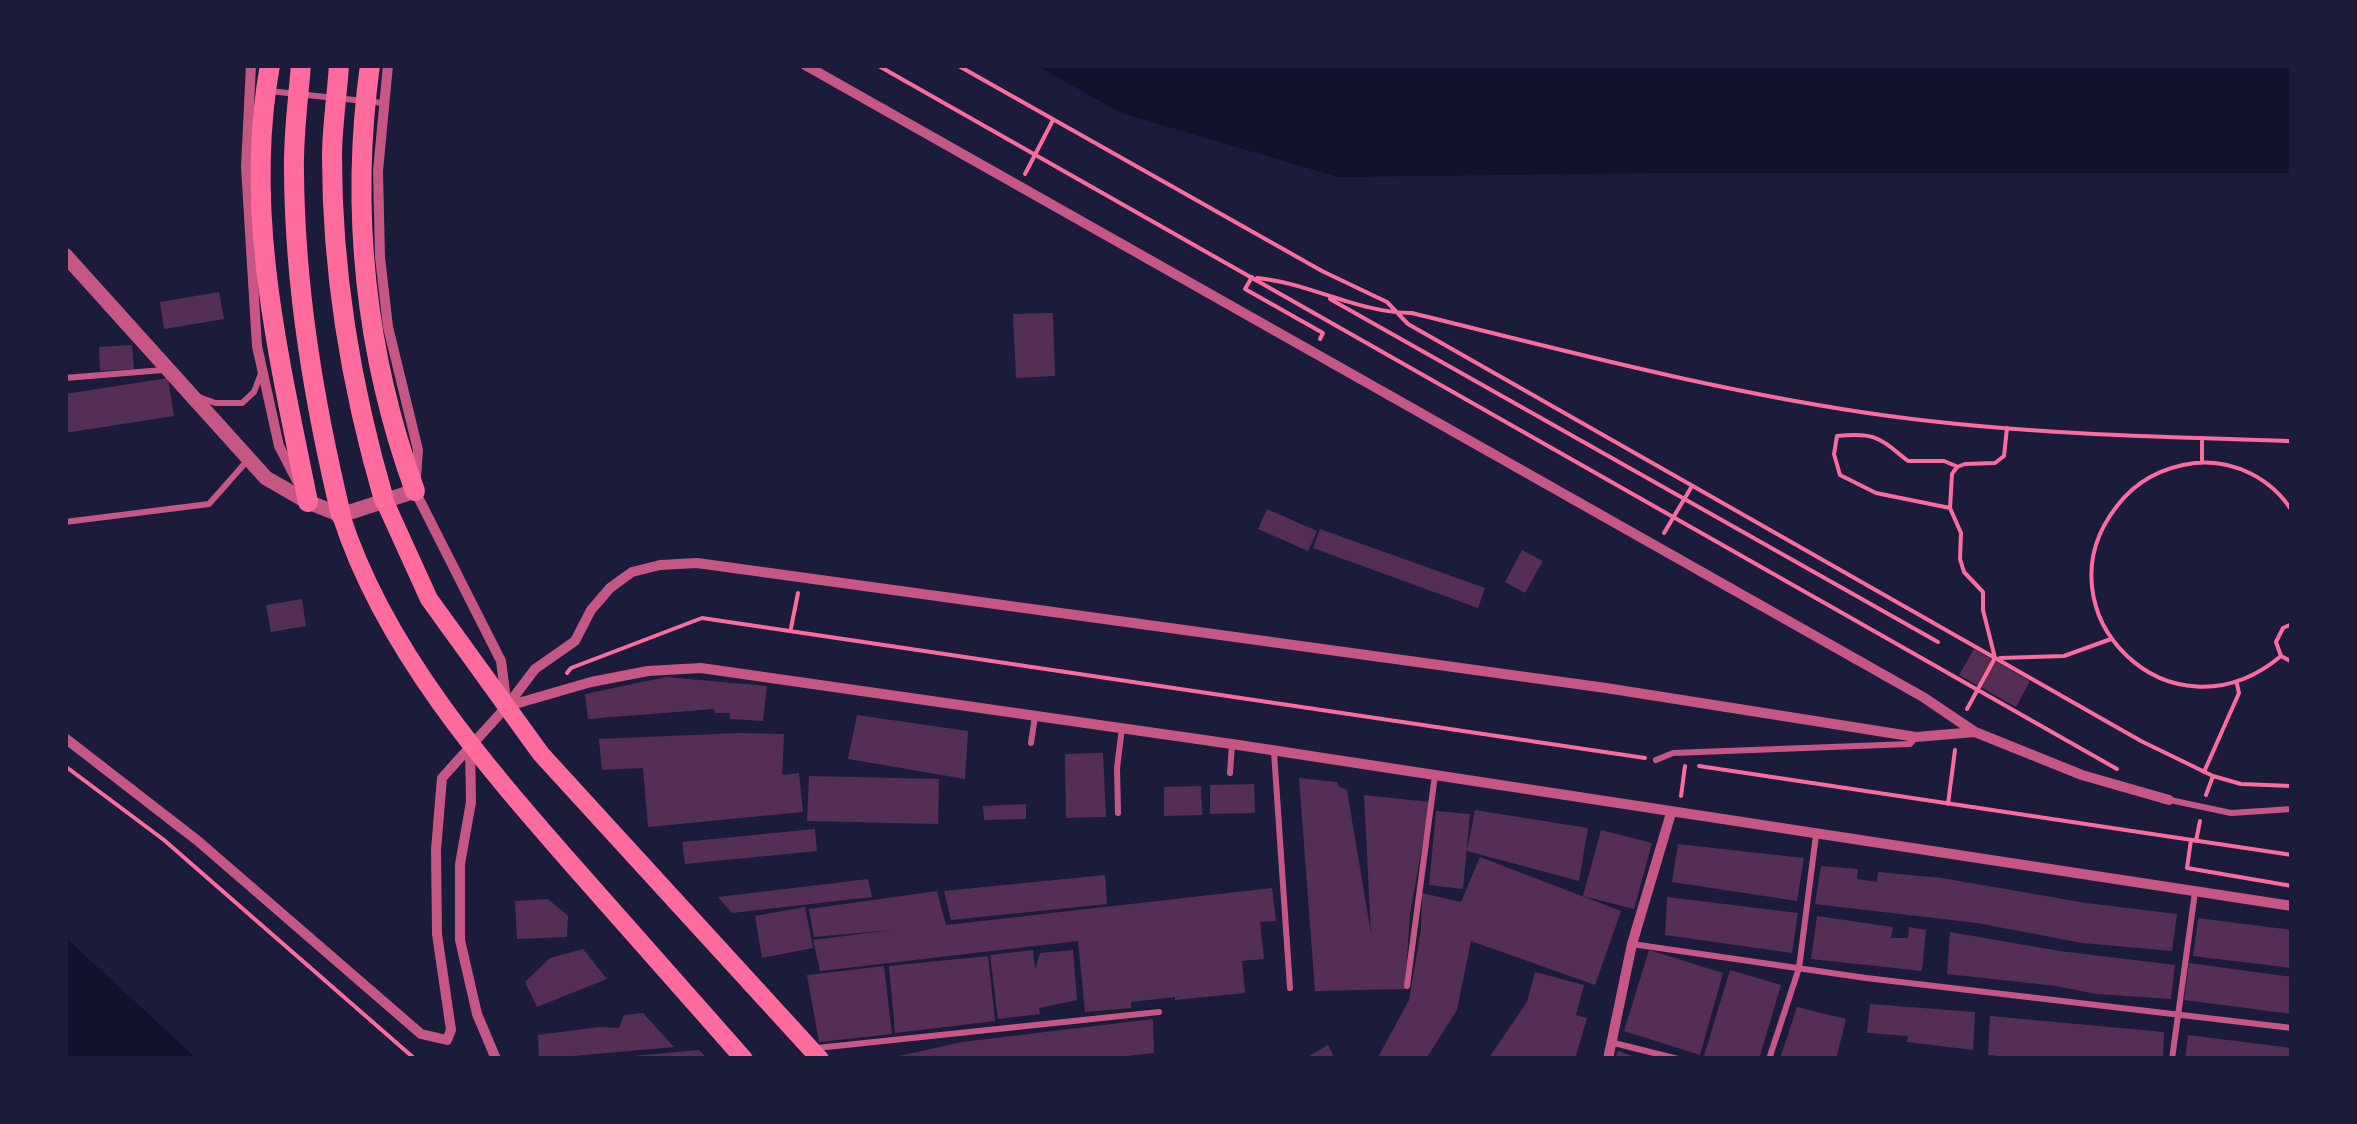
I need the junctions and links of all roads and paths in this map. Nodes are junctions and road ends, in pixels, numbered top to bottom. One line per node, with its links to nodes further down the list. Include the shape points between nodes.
1 (251, 65): 10 (street)
2 (270, 65): 34 (highway, via 260,166 266,269)
3 (301, 65): 37 (highway, via 297,265 315,397)
4 (339, 65): 33 (highway, via 332,155 336,262 353,384)
5 (370, 65): 31 (highway, via 361,132 366,293 382,379)
6 (388, 65): 11 (street)
7 (805, 65): 40 (street)
8 (878, 65): 13 (path)
9 (957, 65): 12 (path)
10 (249, 89): 11 (lane); 21 (street, via 249,253)
11 (383, 103): 31 (street, via 380,257 388,327 418,450)
12 (1053, 120): 13 (path); 18 (path)
13 (1035, 154): 14 (path); 16 (path)
14 (1022, 178)
15 (65, 256): 20 (street)
16 (1252, 277): 17 (path); 19 (path, via 1245,289 1323,333); 38 (path)
17 (1322, 294): 18 (path); 32 (path)
18 (1397, 313): 24 (path, via 1756,394); 30 (path)
19 (1319, 341)
20 (167, 370): 22 (lane); 23 (street)
21 (262, 370): 23 (lane, via 242,403 215,403); 34 (street, via 278,446)
22 (65, 378)
23 (187, 392): 27 (street)
24 (2008, 428): 25 (path); 29 (path, via 2004,456 1995,464)
25 (2202, 438): 26 (path); 28 (path)
26 (2292, 441)
27 (248, 460): 34 (street); 39 (lane, via 209,504)
28 (2202, 462): 36 (path, via 2256,476); 44 (path, via 2150,477 2110,515 2096,549 2092,585)
29 (1957, 467): 35 (path); 35 (path, via 1908,461 1884,439 1837,436 1840,475 1876,493)
30 (1692, 486): 32 (path); 47 (path)
31 (416, 492): 33 (street); 52 (street, via 502,661)
32 (1684, 498): 38 (path); 45 (path)
33 (384, 500): 37 (street); 52 (main road, via 430,599)
34 (308, 502): 37 (street)
35 (1950, 508): 47 (path, via 1964,572 1982,592)
36 (2292, 511)
37 (341, 515): 62 (main road, via 388,620)
38 (1674, 516): 40 (path); 51 (path)
39 (65, 522)
40 (1656, 546): 54 (street)
41 (800, 579): 43 (path); 52 (street, via 697,563 632,572 591,610 575,641 535,669); 58 (street, via 1606,688)
42 (2292, 624): 46 (path, via 2278,634)
43 (791, 629): 49 (path, via 702,618); 64 (path)
44 (2111, 639): 47 (path, via 2064,656); 50 (path, via 2164,680 2200,688)
45 (1938, 642)
46 (2281, 656): 48 (path); 50 (path)
47 (1995, 658): 51 (path); 68 (path)
48 (2292, 662)
49 (571, 668)
50 (2237, 683): 68 (path, via 2239,693)
51 (1979, 689): 54 (path); 67 (path)
52 (507, 706): 53 (street, via 591,682 701,668); 62 (street); 95 (main road, via 541,754)
53 (1035, 715): 55 (street); 60 (lane)
54 (1960, 722): 56 (street)
55 (1122, 728): 61 (street); 78 (lane)
56 (1976, 732): 57 (street); 74 (street, via 2082,775)
57 (1957, 736): 58 (street); 75 (path)
58 (1916, 737): 64 (lane, via 1910,744 1673,753)
59 (65, 738): 62 (street, via 436,1040 447,1040 452,1030 437,934 442,778)
60 (1031, 743)
61 (1232, 744): 63 (street); 69 (lane)
62 (470, 747): 97 (street, via 460,940 477,1014); 98 (main road)
63 (1274, 752): 70 (street); 90 (lane)
64 (1656, 760): 65 (path)
65 (1685, 764): 75 (path); 77 (path, via 1681,800 1658,798)
66 (65, 766): 96 (path, via 164,840)
67 (2122, 771)
68 (2204, 772): 71 (path)
69 (1230, 773)
70 (1435, 775): 77 (street); 89 (lane)
71 (2212, 776): 72 (path); 73 (path)
72 (2292, 786)
73 (2204, 798)
74 (2169, 800): 76 (lane, via 2231,812)
75 (1948, 804): 82 (path)
76 (2292, 808)
77 (1657, 811): 79 (street)
78 (1118, 813)
79 (1671, 813): 81 (street); 87 (street)
80 (2200, 816): 82 (path)
81 (1816, 835): 85 (street); 88 (lane)
82 (2194, 840): 83 (path); 84 (path, via 2187,868)
83 (2292, 855)
84 (2292, 886)
85 (2195, 891): 86 (street); 92 (lane)
86 (2292, 906)
87 (1632, 944): 88 (lane); 94 (street)
88 (1799, 968): 92 (lane); 101 (lane)
89 (1407, 986)
90 (1290, 988)
91 (1159, 1012): 95 (lane)
92 (2178, 1014): 93 (lane); 102 (lane)
93 (2292, 1028)
94 (1614, 1043): 99 (street); 100 (lane)
95 (815, 1054)
96 (416, 1059)
97 (496, 1059)
98 (744, 1059)
99 (1608, 1059)
100 (1678, 1059)
101 (1769, 1059)
102 (2172, 1059)

